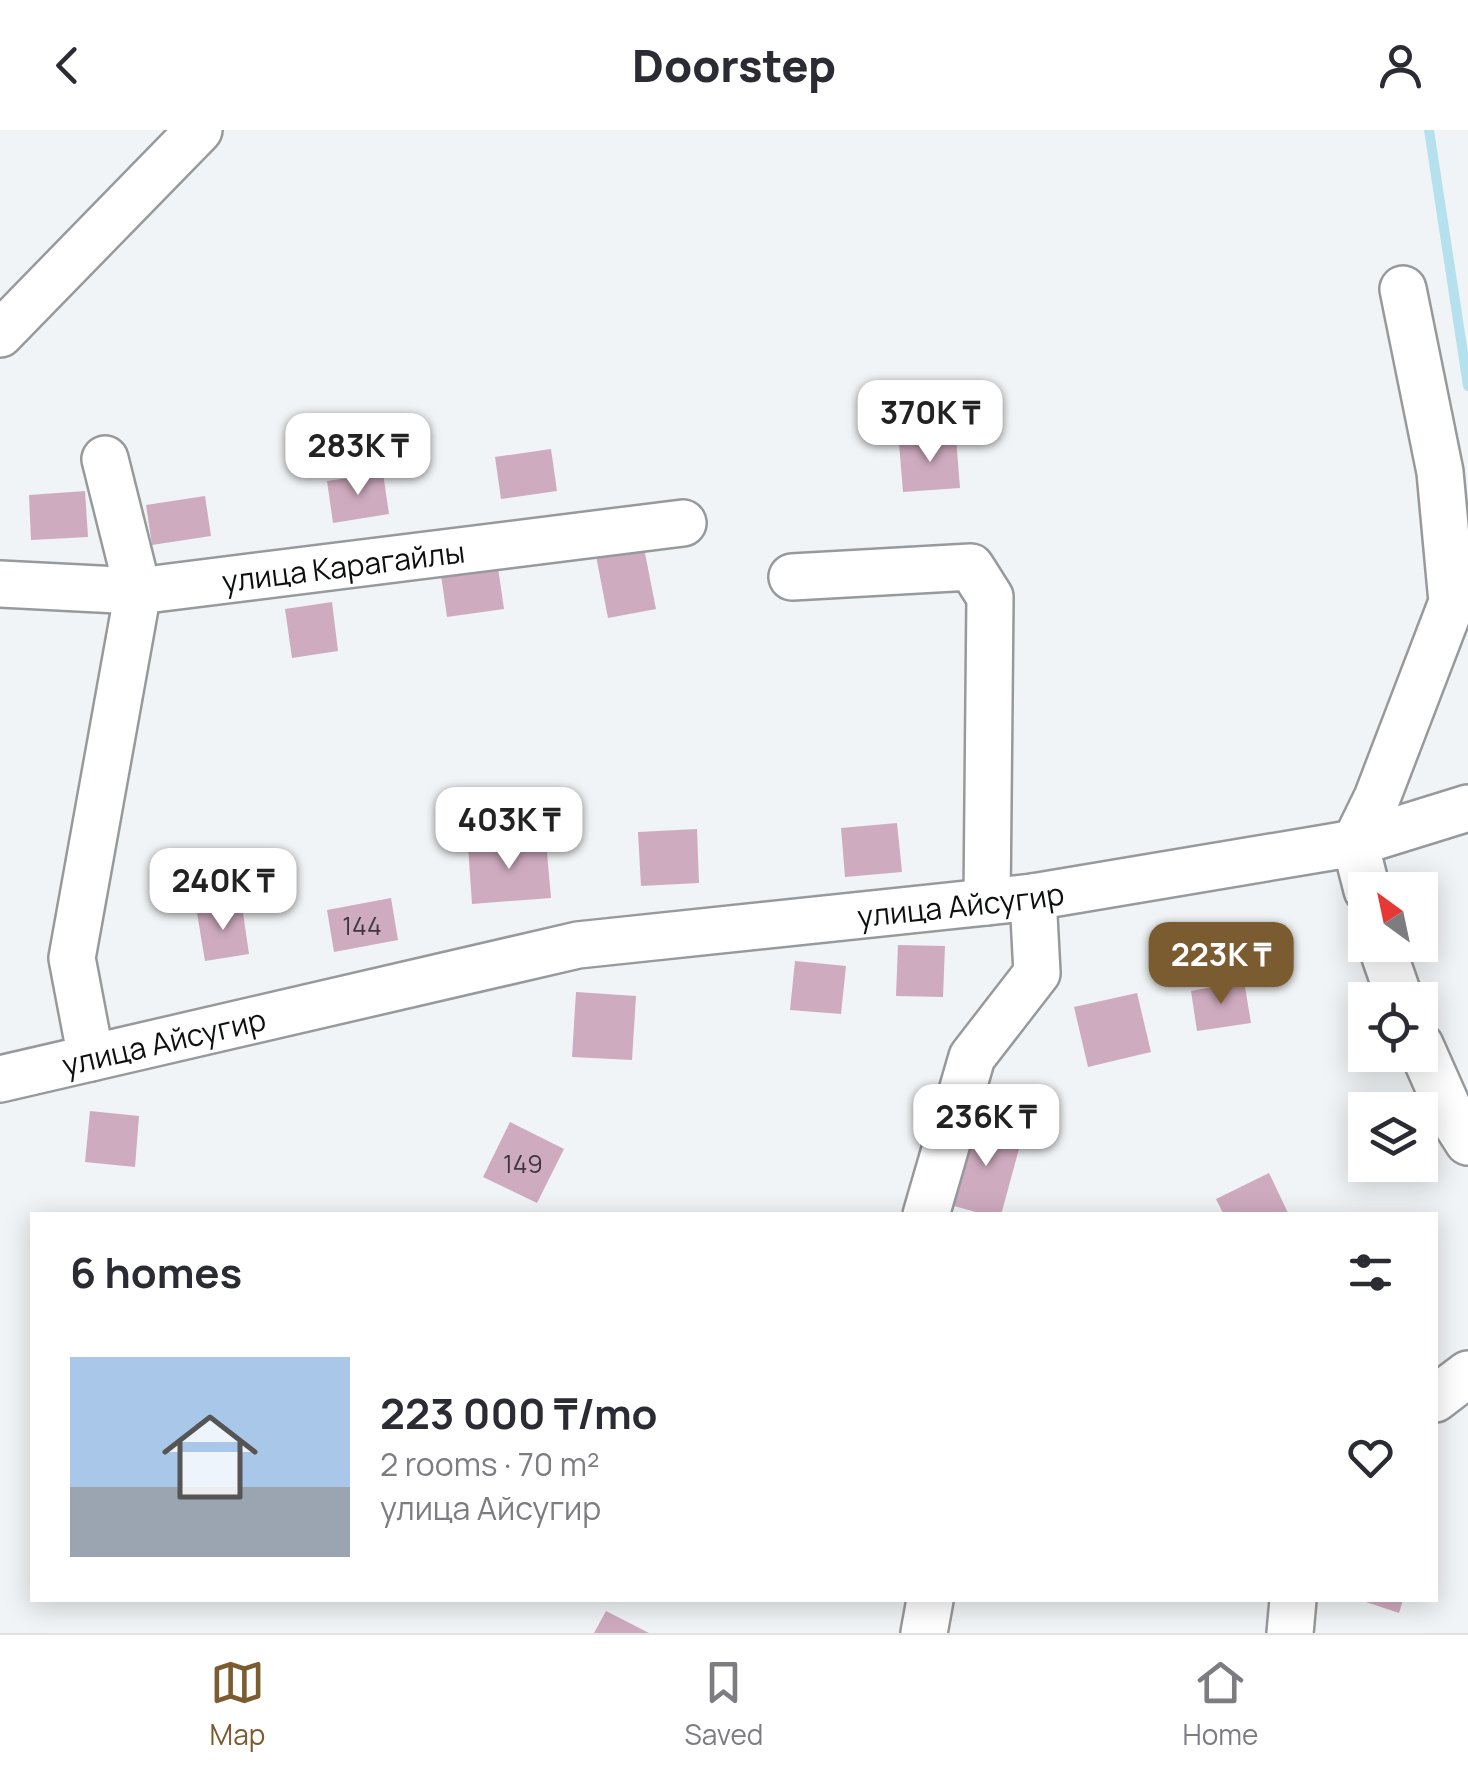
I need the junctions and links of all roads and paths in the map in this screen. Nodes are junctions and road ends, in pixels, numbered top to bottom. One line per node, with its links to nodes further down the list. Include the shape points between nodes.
1 (199, 130): 3 (street)
2 (1403, 288): 10 (street, via 1440,472 1452,602)
3 (0, 334)
4 (104, 459): 8 (street)
5 (683, 523): 8 (street, улица Карагайлы)
6 (792, 577): 13 (street, via 971,568 990,597)
7 (0, 584): 8 (street, улица Карагайлы)
8 (138, 591): 14 (street, via 72,958)
9 (1468, 808): 10 (street, улица Айсугир)
10 (1356, 843): 11 (street); 12 (street, улица Айсугир)
11 (1363, 872)
12 (1033, 897): 13 (street, улица Айсугир); 18 (street, via 1037,973 972,1057)
13 (987, 902): 14 (street, улица Айсугир, via 578,945)
14 (91, 1058): 16 (street, улица Айсугир)
15 (1432, 1072): 17 (street)
16 (0, 1079)
17 (1468, 1142)
18 (927, 1212)
19 (1468, 1374): 20 (street)
20 (1438, 1396)
21 (930, 1602): 23 (street)
22 (1293, 1602): 24 (street)
23 (924, 1633)
24 (1290, 1633)

